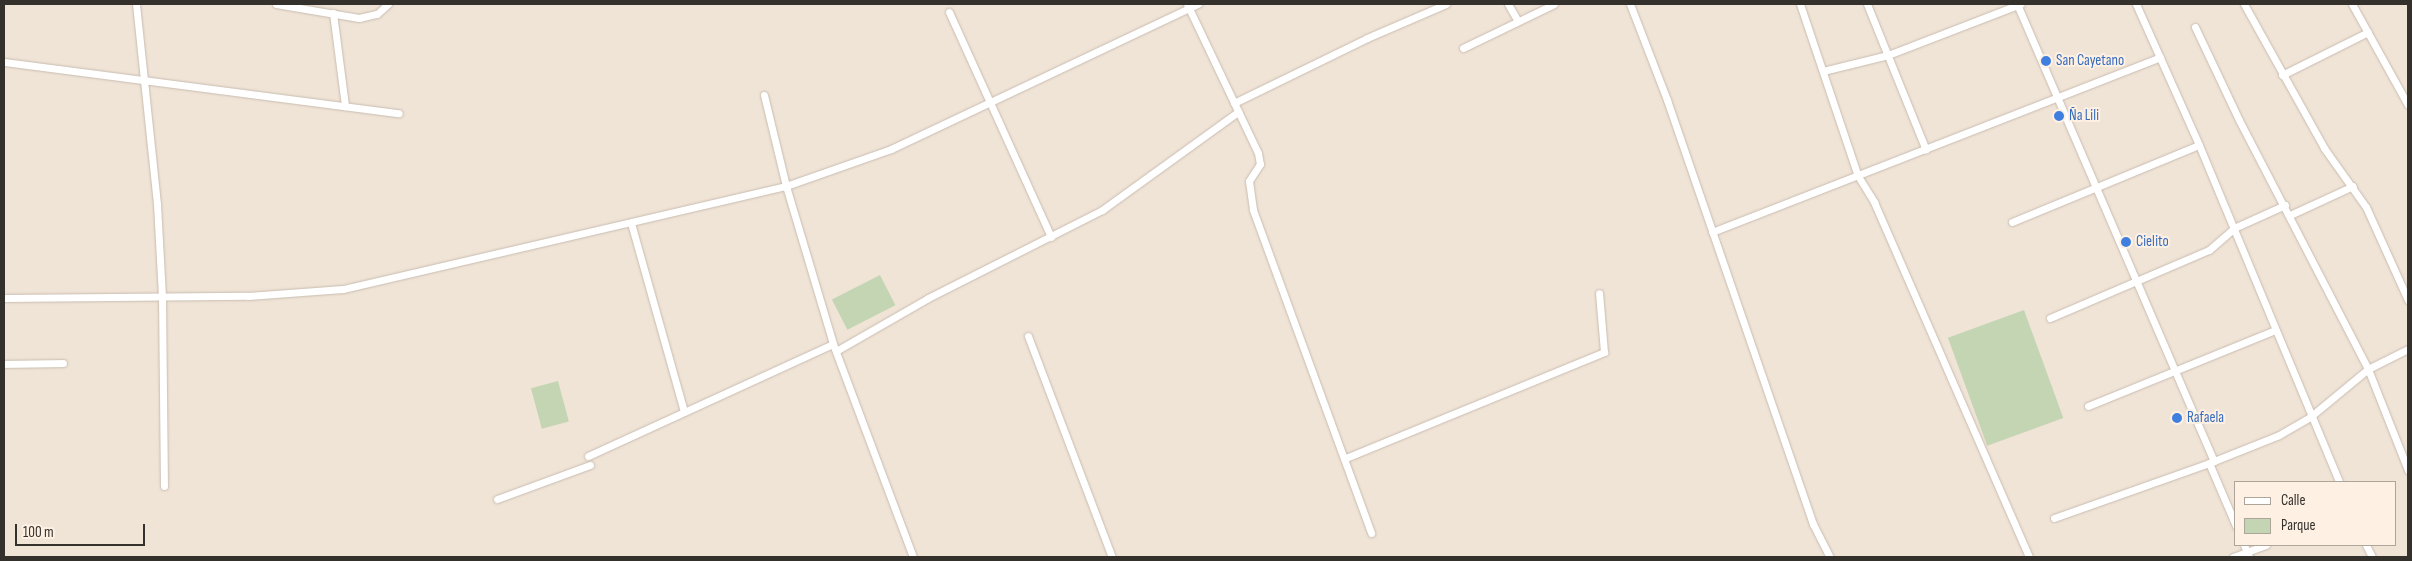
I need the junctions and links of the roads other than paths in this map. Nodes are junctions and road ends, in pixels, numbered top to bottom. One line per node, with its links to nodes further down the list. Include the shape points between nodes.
1 (136, 4): 27 (street)
2 (276, 4): 17 (street)
3 (388, 4): 17 (street, via 368,18)
4 (1198, 4): 15 (street)
5 (1446, 4): 31 (street, via 1367,38)
6 (1508, 4): 18 (street)
7 (1554, 4): 18 (street)
8 (1630, 4): 47 (street)
9 (1800, 4): 25 (street)
10 (1867, 4): 22 (street)
11 (2018, 4): 22 (street); 29 (street)
12 (2136, 4): 23 (street)
13 (2244, 4): 26 (street)
14 (2352, 4): 20 (street)
15 (1188, 6): 30 (street); 31 (street)
16 (949, 12): 30 (street)
17 (334, 13): 33 (street)
18 (1518, 21): 21 (street)
19 (2195, 27): 42 (street, via 2239,120)
20 (2368, 32): 26 (street); 32 (street)
21 (1463, 48)
22 (1888, 55): 25 (street); 37 (street)
23 (2160, 57): 29 (street); 36 (street)
24 (4, 62): 27 (street)
25 (1823, 71): 38 (street)
26 (2282, 75): 40 (street, via 2324,148)
27 (146, 80): 33 (street); 51 (street)
28 (764, 95): 39 (street)
29 (2058, 98): 37 (street); 41 (street)
30 (989, 102): 39 (street, via 891,149); 48 (street)
31 (1234, 103): 34 (street)
32 (2408, 105)
33 (345, 106): 35 (street)
34 (1238, 112): 48 (street, via 1102,210); 67 (street, via 1260,162 1249,181 1253,210)
35 (399, 113)
36 (2199, 145): 41 (street); 46 (street)
37 (1926, 150): 38 (street)
38 (1858, 176): 47 (street); 82 (street, via 1874,202)
39 (786, 186): 45 (street); 57 (street)
40 (2354, 186): 43 (street); 53 (street)
41 (2096, 188): 44 (street); 49 (street)
42 (2285, 205): 43 (street); 46 (street)
43 (2290, 215): 61 (street)
44 (2012, 222)
45 (631, 223): 51 (street, via 343,289 259,296); 64 (street)
46 (2234, 228): 49 (street, via 2209,250); 55 (street)
47 (1712, 232): 81 (street, via 1813,524)
48 (1051, 236): 57 (street)
49 (2136, 281): 54 (street); 62 (street)
50 (1599, 293): 67 (street, via 1604,352)
51 (162, 297): 52 (street); 72 (street)
52 (4, 298)
53 (2408, 300)
54 (2050, 318)
55 (2275, 330): 62 (street); 65 (street)
56 (1028, 336): 80 (street)
57 (834, 348): 64 (street); 79 (street)
58 (2408, 349): 61 (street)
59 (63, 363): 60 (street)
60 (4, 364)
61 (2368, 369): 65 (street); 70 (street)
62 (2175, 371): 63 (street); 68 (street)
63 (2088, 406)
64 (684, 412): 66 (street)
65 (2310, 417): 68 (street, via 2279,435); 71 (street)
66 (588, 456)
67 (1346, 458): 76 (street)
68 (2211, 462): 74 (street); 75 (street)
69 (590, 465): 73 (street)
70 (2408, 470)
71 (2339, 481)
72 (164, 486)
73 (498, 499)
74 (2054, 518)
75 (2234, 521)
76 (1371, 533)
77 (2263, 546): 78 (street)
78 (2246, 551): 83 (street)
79 (913, 557)
80 (1112, 557)
81 (1830, 557)
82 (2029, 557)
83 (2233, 557)

